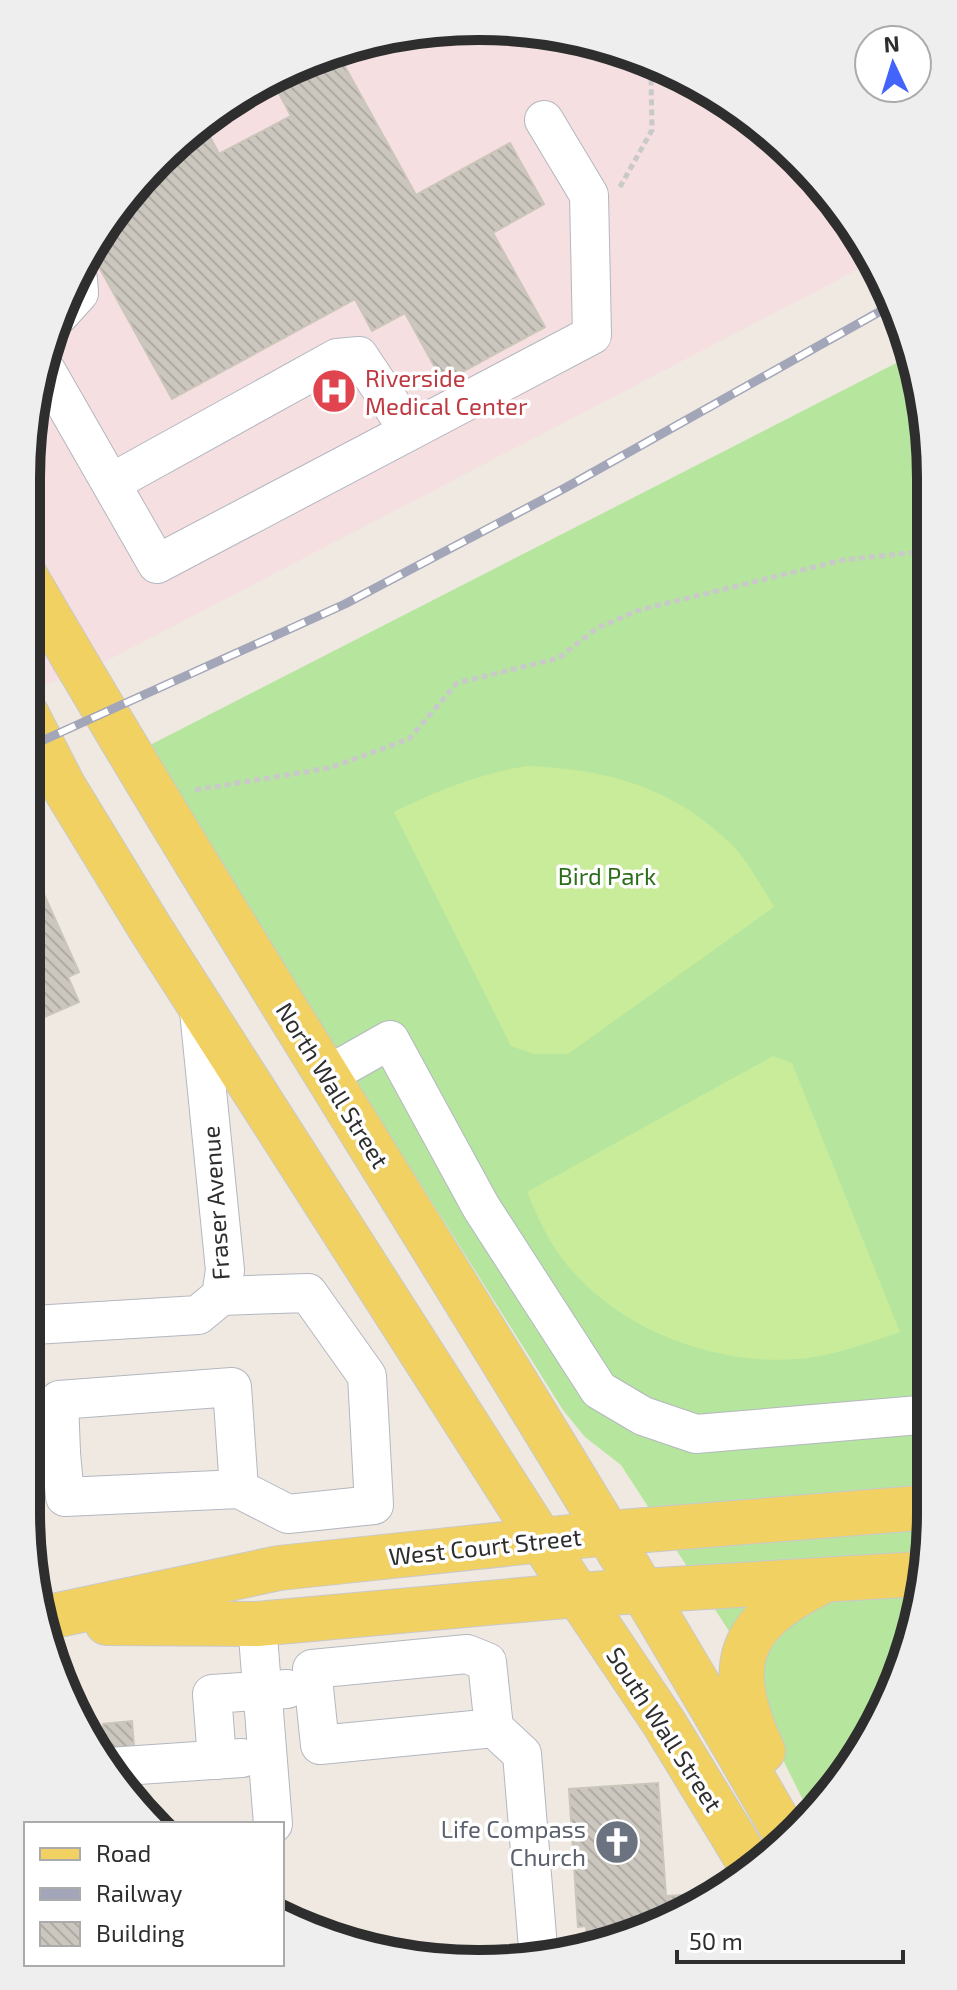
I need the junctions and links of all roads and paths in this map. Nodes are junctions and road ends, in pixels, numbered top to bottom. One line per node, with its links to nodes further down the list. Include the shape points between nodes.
1 (651, 75): 3 (path, via 652,130)
2 (544, 120): 3 (street, via 589,195)
3 (590, 240): 5 (street, via 592,335)
4 (51, 380): 6 (street)
5 (409, 431): 6 (street, via 359,356 337,358); 6 (street, via 157,564)
6 (111, 483)
7 (917, 552): 10 (path, via 843,560 639,610 597,628 559,658 457,683 409,739 329,768)
8 (40, 601): 12 (main road, North Wall Street)
9 (40, 740): 11 (main road)
10 (186, 792)
11 (198, 1001): 13 (street, Fraser Avenue, via 225,1270); 20 (main road)
12 (328, 1075): 15 (street, via 390,1040 481,1207 599,1390 643,1416 696,1434); 19 (main road, North Wall Street)
13 (221, 1296): 14 (street, Fraser Avenue, via 198,1315); 17 (street, via 308,1293 367,1376 374,1505 288,1514)
14 (40, 1325)
15 (917, 1415)
16 (43, 1454): 17 (street, via 65,1497); 17 (street, via 59,1400 232,1387)
17 (239, 1489)
18 (917, 1508): 19 (main road, West Court Street)
19 (609, 1533): 20 (main road, West Court Street); 23 (main road, North Wall Street)
20 (541, 1540): 24 (main road); 25 (main road, West Court Street, via 279,1568)
21 (912, 1574): 22 (main road, West Court Street)
22 (827, 1580): 23 (main road, West Court Street); 34 (main road, via 787,1599 766,1617 750,1639 740,1669 747,1717)
23 (644, 1591): 24 (main road, West Court Street); 36 (main road, South Wall Street)
24 (576, 1595): 27 (main road, West Court Street); 37 (main road, South Wall Street, via 664,1723)
25 (53, 1618)
26 (54, 1620): 27 (main road, West Court Street)
27 (257, 1624): 29 (street)
28 (314, 1687): 29 (street); 30 (street, via 320,1745); 30 (street, via 312,1669 467,1654 487,1662)
29 (262, 1690): 31 (street); 32 (street, via 212,1694)
30 (494, 1728): 38 (street, via 522,1754)
31 (268, 1756): 32 (street); 35 (street)
32 (217, 1760): 33 (street)
33 (122, 1766)
34 (794, 1816)
35 (273, 1822)
36 (782, 1828)
37 (746, 1858)
38 (538, 1946)

